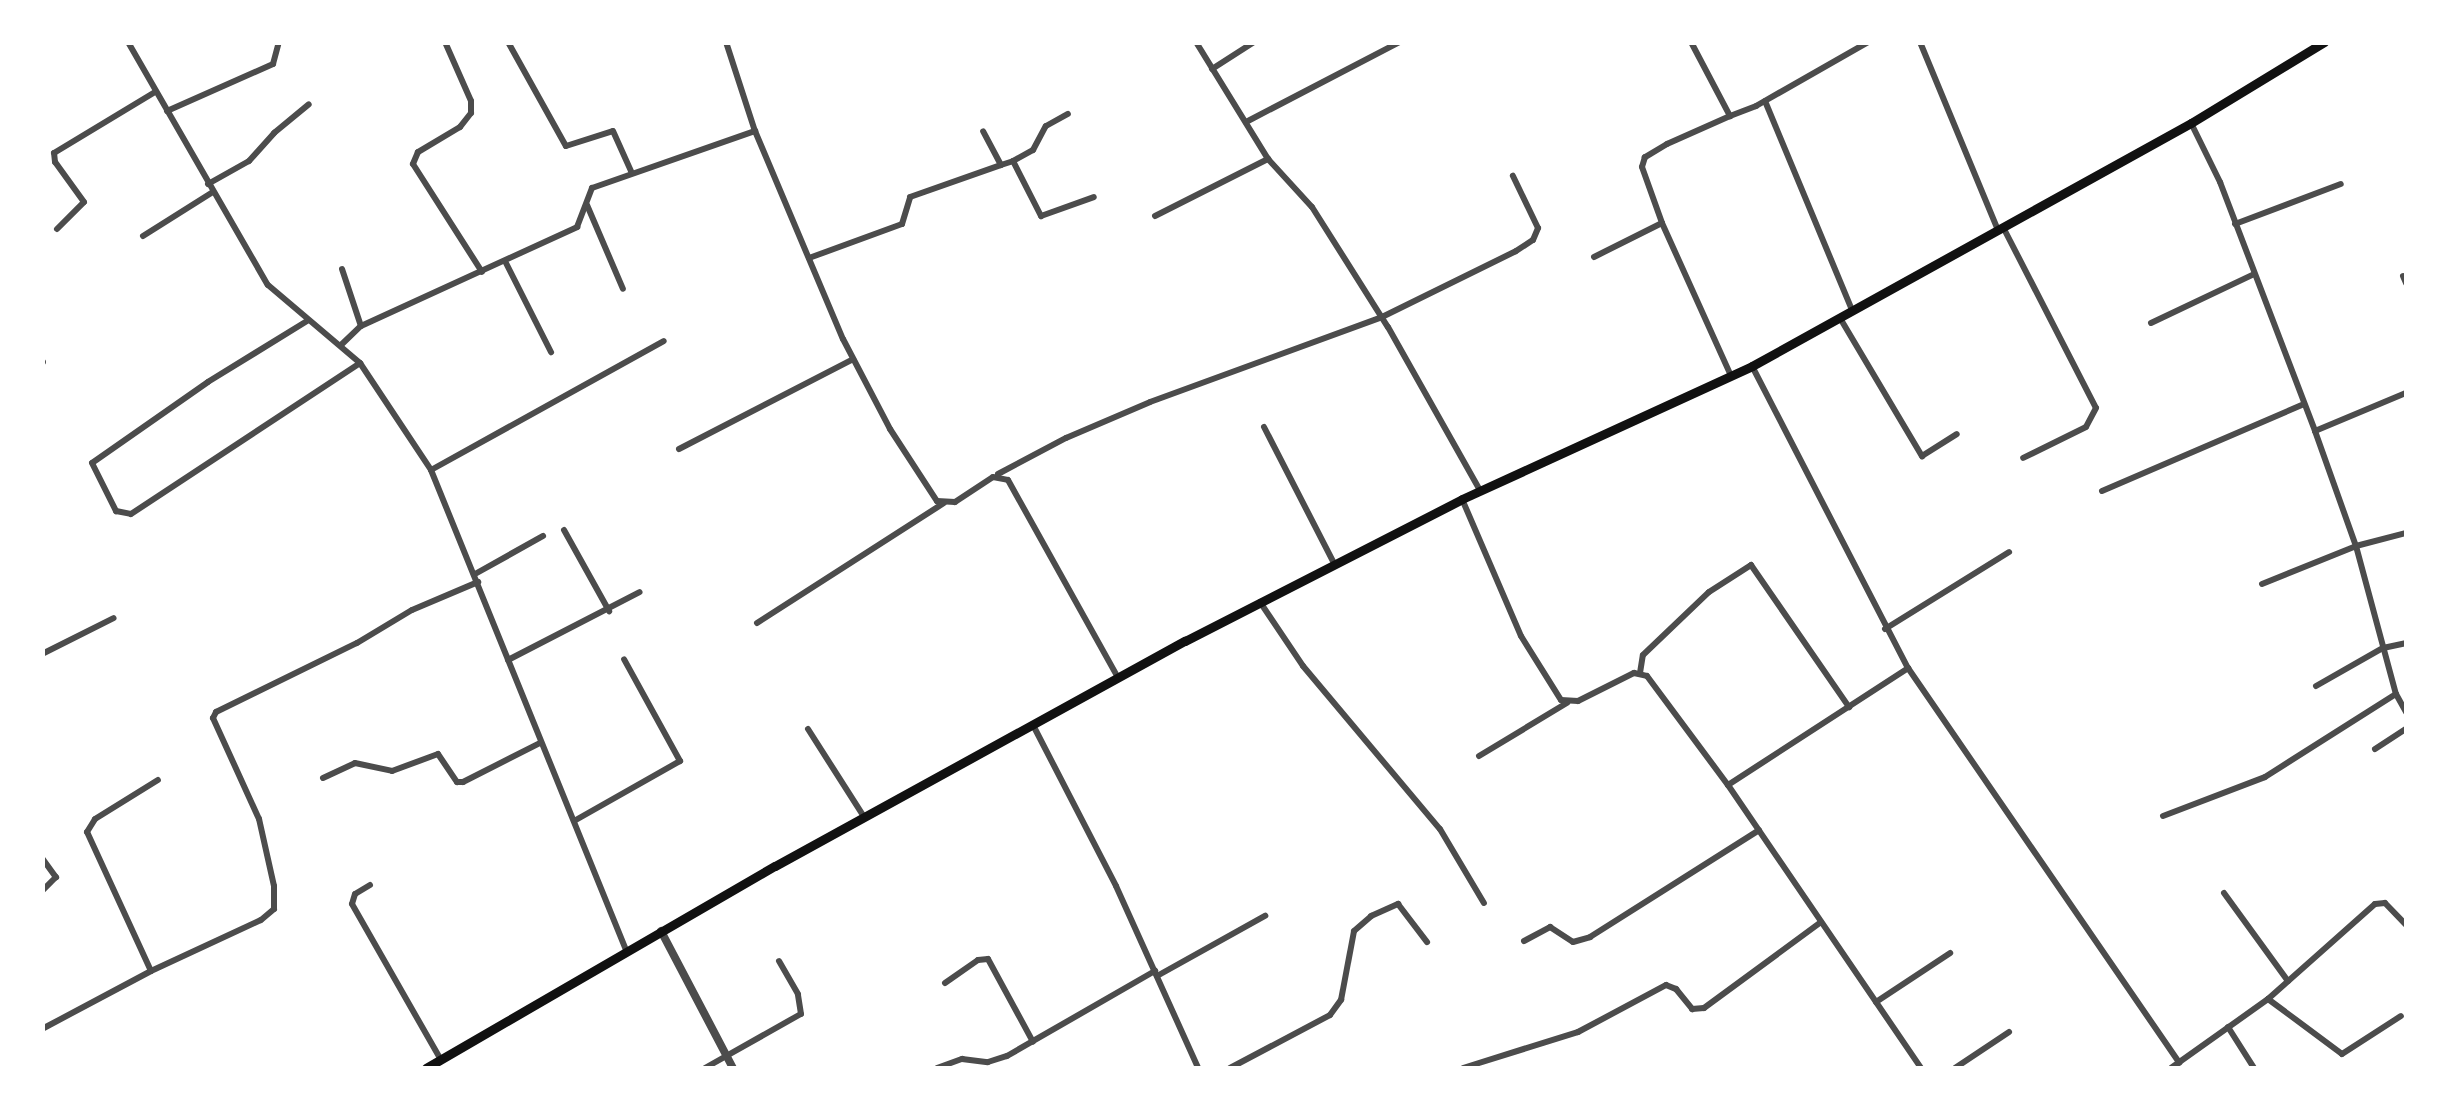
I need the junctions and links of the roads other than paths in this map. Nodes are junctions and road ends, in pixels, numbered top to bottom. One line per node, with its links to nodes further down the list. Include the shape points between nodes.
1 (128, 42): 14 (street)
2 (279, 42): 17 (street, via 273,64)
3 (444, 42): 44 (street, via 471,113 418,152 413,164)
4 (508, 42): 27 (street, via 566,146 613,131)
5 (726, 42): 22 (street)
6 (1196, 42): 13 (street)
7 (1254, 42): 13 (street)
8 (1400, 42): 20 (street)
9 (1690, 42): 19 (street)
10 (1868, 42): 15 (street)
11 (1920, 42): 37 (street)
12 (2324, 42): 21 (main road)
13 (1212, 69): 20 (street)
14 (155, 92): 17 (street); 38 (street, via 54,153 84,202)
15 (1765, 101): 19 (street); 47 (street)
16 (309, 104): 29 (street, via 250,161)
17 (167, 111): 29 (street)
18 (1068, 114): 25 (street, via 1046,126 1034,150)
19 (1730, 116): 35 (street, via 1642,161)
20 (1246, 122): 24 (street)
21 (2191, 123): 36 (street); 37 (main road)
22 (755, 131): 27 (street); 41 (street)
23 (983, 131): 26 (street)
24 (1268, 160): 34 (street); 48 (street, via 1312,208)
25 (1013, 161): 26 (street); 32 (street, via 1041,216)
26 (1001, 165): 41 (street, via 910,197 902,224)
27 (630, 172): 33 (street, via 592,188)
28 (1513, 176): 48 (street, via 1538,228 1533,240)
29 (208, 184): 31 (street)
30 (2340, 184): 36 (street)
31 (214, 192): 39 (street); 50 (street, via 268,285)
32 (1094, 197)
33 (586, 204): 42 (street, via 577,227); 46 (street)
34 (1155, 216)
35 (1662, 223): 40 (street); 59 (street)
36 (2235, 224): 45 (street)
37 (2001, 228): 47 (main road); 66 (street, via 2096,408 2086,427)
38 (57, 229)
39 (144, 236)
40 (1594, 257)
41 (809, 258): 56 (street)
42 (506, 263): 44 (street); 55 (street)
43 (342, 269): 52 (street)
44 (482, 272): 52 (street)
45 (2254, 274): 51 (street); 61 (street)
46 (623, 288)
47 (1852, 311): 49 (main road)
48 (1382, 317): 68 (street, via 1150,402); 69 (street)
49 (1840, 318): 58 (main road); 64 (street, via 1922,456)
50 (307, 320): 54 (street); 57 (street, via 95,460 92,467 116,511 132,514)
51 (2150, 323)
52 (362, 326): 54 (street)
53 (664, 341): 67 (street)
54 (341, 345): 57 (street)
55 (551, 352)
56 (853, 358): 65 (street); 72 (street, via 934,498)
57 (360, 363): 67 (street)
58 (1752, 366): 59 (main road); 86 (street)
59 (1731, 376): 69 (main road)
60 (2406, 394): 63 (street)
61 (2304, 404): 63 (street); 70 (street)
62 (1264, 427): 78 (street)
63 (2314, 431): 76 (street)
64 (1957, 434)
65 (678, 450)
66 (2023, 458)
67 (431, 470): 79 (street)
68 (993, 477): 72 (street); 94 (street, via 1008,480)
69 (1480, 490): 71 (main road)
70 (2102, 491)
71 (1462, 498): 78 (main road); 97 (street, via 1521,636)
72 (945, 502): 85 (street)
73 (564, 530): 83 (street)
74 (2406, 533): 76 (street)
75 (543, 536): 79 (street)
76 (2356, 546): 80 (street); 88 (street)
77 (2009, 552): 86 (street)
78 (1334, 563): 82 (main road)
79 (477, 578): 91 (street); 127 (street, via 214,714 259,820 274,909)
80 (2262, 584)
81 (640, 592): 83 (street)
82 (1260, 601): 94 (main road); 117 (street, via 1303,666 1440,830)
83 (609, 610): 91 (street)
84 (114, 618): 89 (street)
85 (757, 623)
86 (1885, 629): 92 (street)
87 (2406, 643): 88 (street)
88 (2383, 648): 95 (street); 96 (street)
89 (42, 654)
90 (624, 659): 111 (street, via 680,761)
91 (508, 660): 103 (street)
92 (1908, 668): 98 (street); 142 (street)
93 (1640, 673): 97 (street); 98 (street, via 1643,654 1709,592 1751,565); 108 (street)
94 (1118, 679): 100 (main road)
95 (2316, 686)
96 (2396, 694): 99 (street); 109 (street, via 2265,778)
97 (1568, 702): 105 (street)
98 (1848, 707): 108 (street)
99 (2406, 712)
100 (1033, 725): 110 (main road); 128 (street)
101 (808, 729): 110 (street)
102 (2406, 730): 104 (street)
103 (540, 744): 106 (street, via 463,782 438,754 392,771 355,763); 111 (street)
104 (2375, 749)
105 (1480, 756)
106 (323, 778)
107 (158, 780): 127 (street, via 94,819 87,832)
108 (1728, 785): 112 (street)
109 (2163, 816)
110 (864, 817): 121 (main road)
111 (574, 821): 124 (street)
112 (1759, 830): 119 (street); 122 (street, via 1590,937 1572,942 1550,926)
113 (42, 858): 115 (street, via 56,877)
114 (370, 885): 139 (street, via 352,904)
115 (42, 891)
116 (2224, 893): 129 (street)
117 (1484, 903)
118 (1265, 916): 128 (street)
119 (1822, 922): 132 (street); 141 (street, via 1704,1008 1692,1009 1666,985 1578,1032)
120 (2406, 924): 129 (street, via 2385,903 2375,904)
121 (661, 932): 124 (main road); 138 (street)
122 (1524, 941)
123 (1427, 942): 149 (street, via 1398,904 1371,916 1354,931 1341,1000 1330,1015)
124 (626, 950): 139 (main road)
125 (1950, 952): 132 (street)
126 (779, 961): 138 (street, via 801,1014)
127 (151, 970): 135 (street)
128 (1156, 974): 137 (street); 148 (street)
129 (2288, 980): 131 (street)
130 (945, 983): 137 (street, via 988,959)
131 (2268, 998): 133 (street, via 2342,1054); 134 (street)
132 (1876, 1002): 151 (street)
133 (2401, 1016)
134 (2228, 1027): 142 (street); 153 (street)
135 (42, 1028)
136 (2009, 1032): 152 (street)
137 (1033, 1042): 140 (street, via 988,1062)
138 (727, 1056): 144 (street); 145 (street)
139 (441, 1060): 143 (main road)
140 (962, 1060): 146 (street); 147 (street)
141 (1490, 1065): 150 (street)
142 (2175, 1066)
143 (426, 1068)
144 (704, 1068)
145 (733, 1068)
146 (937, 1068)
147 (966, 1068)
148 (1198, 1068)
149 (1230, 1068)
150 (1463, 1068)
151 (1921, 1068)
152 (1955, 1068)
153 (2254, 1068)

